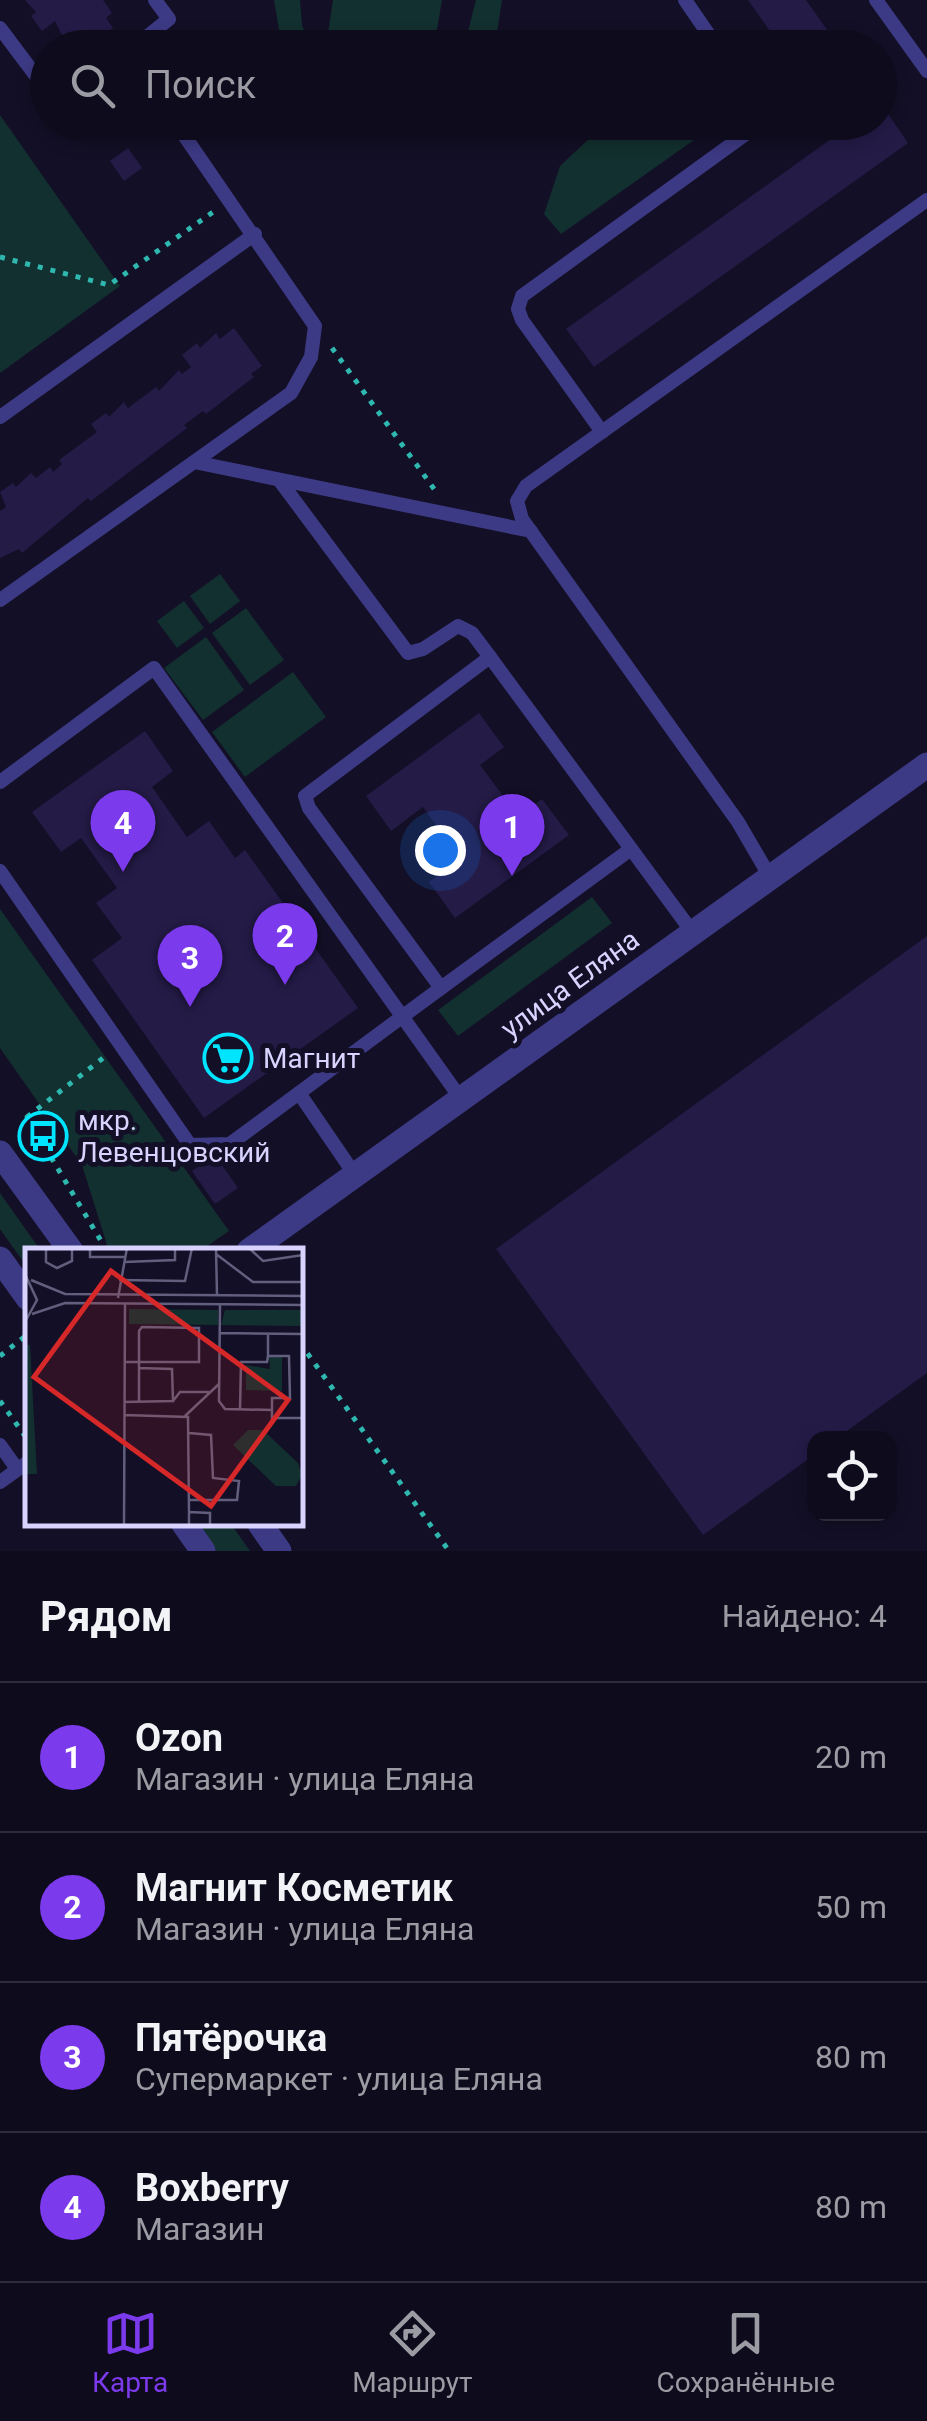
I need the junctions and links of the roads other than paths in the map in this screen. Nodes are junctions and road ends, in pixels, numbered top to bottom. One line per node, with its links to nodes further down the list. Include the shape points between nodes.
1 (154, 0): 5 (lane, via 169,19)
2 (685, 0): 6 (lane)
3 (876, 0): 8 (lane)
4 (0, 28): 7 (lane)
5 (155, 30)
6 (706, 30)
7 (30, 68)
8 (927, 72)
9 (188, 140): 12 (lane)
10 (731, 140): 14 (lane, via 522,296 522,320)
11 (927, 200): 14 (lane)
12 (255, 234): 13 (lane); 15 (lane, via 315,326 310,357 290,393)
13 (0, 417)
14 (602, 432): 17 (lane, via 520,492 517,510)
15 (194, 462): 16 (lane); 18 (lane)
16 (280, 481): 17 (lane); 19 (lane, via 408,653 458,626 472,632)
17 (530, 532): 24 (lane, via 738,822)
18 (0, 600)
19 (490, 657): 22 (lane); 26 (lane, via 306,796)
20 (927, 765): 24 (street, улица Еляна)
21 (0, 782): 27 (lane, via 154,668)
22 (630, 848): 25 (lane); 26 (lane)
23 (0, 871): 28 (lane, via 190,1144 230,1144)
24 (770, 877): 25 (street, улица Еляна)
25 (693, 933): 29 (street, улица Еляна)
26 (441, 988): 27 (lane)
27 (402, 1016): 28 (lane); 29 (lane)
28 (299, 1093): 31 (lane)
29 (461, 1099): 31 (street, улица Еляна)
30 (0, 1153): 32 (street)
31 (355, 1175): 33 (street, улица Еляна)
32 (69, 1248)
33 (253, 1248)
34 (0, 1259): 35 (street)
35 (25, 1294)
36 (0, 1445): 37 (lane)
37 (22, 1466): 38 (lane)
38 (0, 1482)
39 (185, 1526): 41 (street)
40 (261, 1526): 42 (street)
41 (202, 1551)
42 (279, 1551)

